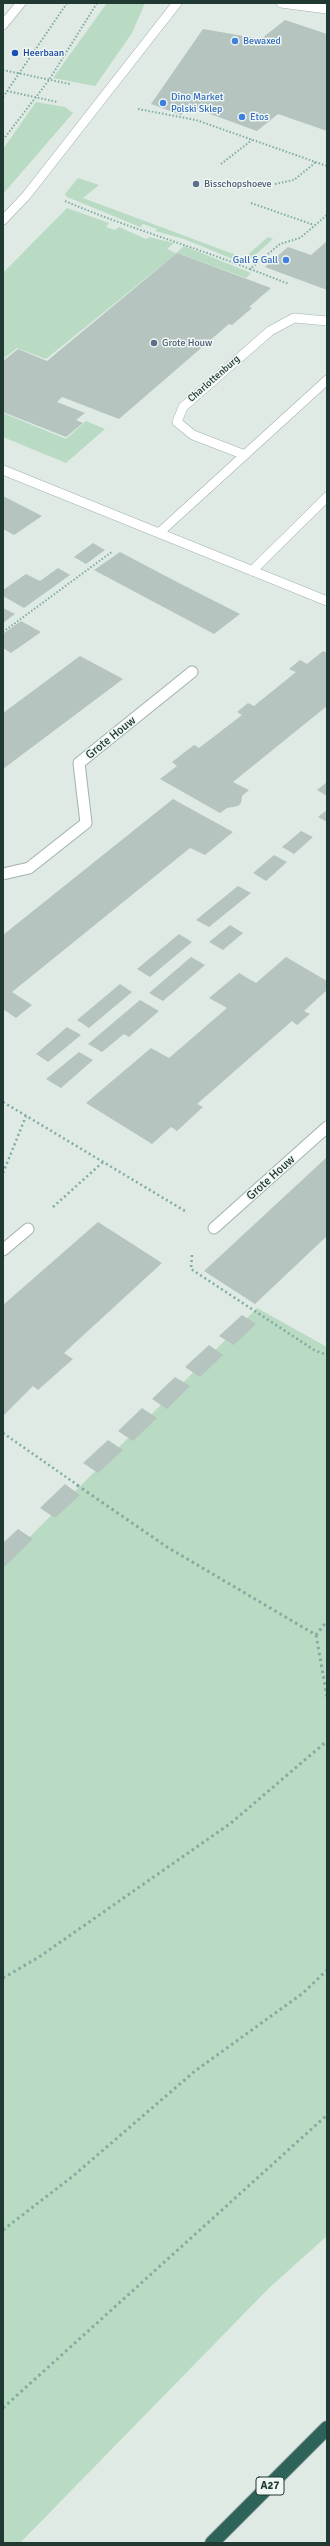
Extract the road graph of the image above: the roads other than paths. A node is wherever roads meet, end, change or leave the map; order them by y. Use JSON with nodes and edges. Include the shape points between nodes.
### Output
{"nodes":[{"id":1,"x":21,"y":3,"type":"edge"},
{"id":2,"x":177,"y":3,"type":"edge"},
{"id":3,"x":281,"y":3,"type":"edge"},
{"id":4,"x":327,"y":9,"type":"edge"},
{"id":5,"x":3,"y":24,"type":"edge"},
{"id":6,"x":3,"y":220,"type":"edge"},
{"id":7,"x":327,"y":321,"type":"edge"},
{"id":8,"x":327,"y":380,"type":"edge"},
{"id":9,"x":245,"y":455,"type":"junction"},
{"id":10,"x":3,"y":470,"type":"edge"},
{"id":11,"x":327,"y":497,"type":"edge"},
{"id":12,"x":159,"y":533,"type":"junction"},
{"id":13,"x":252,"y":570,"type":"junction"},
{"id":14,"x":327,"y":601,"type":"edge"},
{"id":15,"x":192,"y":672,"type":"dead end"},
{"id":16,"x":3,"y":874,"type":"edge"},
{"id":17,"x":327,"y":1127,"type":"edge"},
{"id":18,"x":214,"y":1228,"type":"road end"},
{"id":19,"x":28,"y":1229,"type":"road end"},
{"id":20,"x":3,"y":1250,"type":"edge"},
{"id":21,"x":327,"y":2428,"type":"edge"},
{"id":22,"x":212,"y":2543,"type":"edge"}],
"edges":[{"from":1,"to":5,"type":"street"},
{"from":2,"to":6,"type":"street","via":[[33,187]]},
{"from":3,"to":4,"type":"street"},
{"from":7,"to":9,"type":"street","name":"Charlottenburg","via":[[294,318],[270,331],[183,407],[177,422],[193,436]]},
{"from":8,"to":9,"type":"street"},
{"from":9,"to":12,"type":"street"},
{"from":10,"to":12,"type":"street"},
{"from":11,"to":13,"type":"street"},
{"from":12,"to":13,"type":"street"},
{"from":13,"to":14,"type":"street"},
{"from":15,"to":16,"type":"street","name":"Grote Houw","via":[[80,763],[86,823],[29,868]]},
{"from":17,"to":18,"type":"street","name":"Grote Houw"},
{"from":19,"to":20,"type":"street"},
{"from":21,"to":22,"type":"highway","number":"A27"}]}
